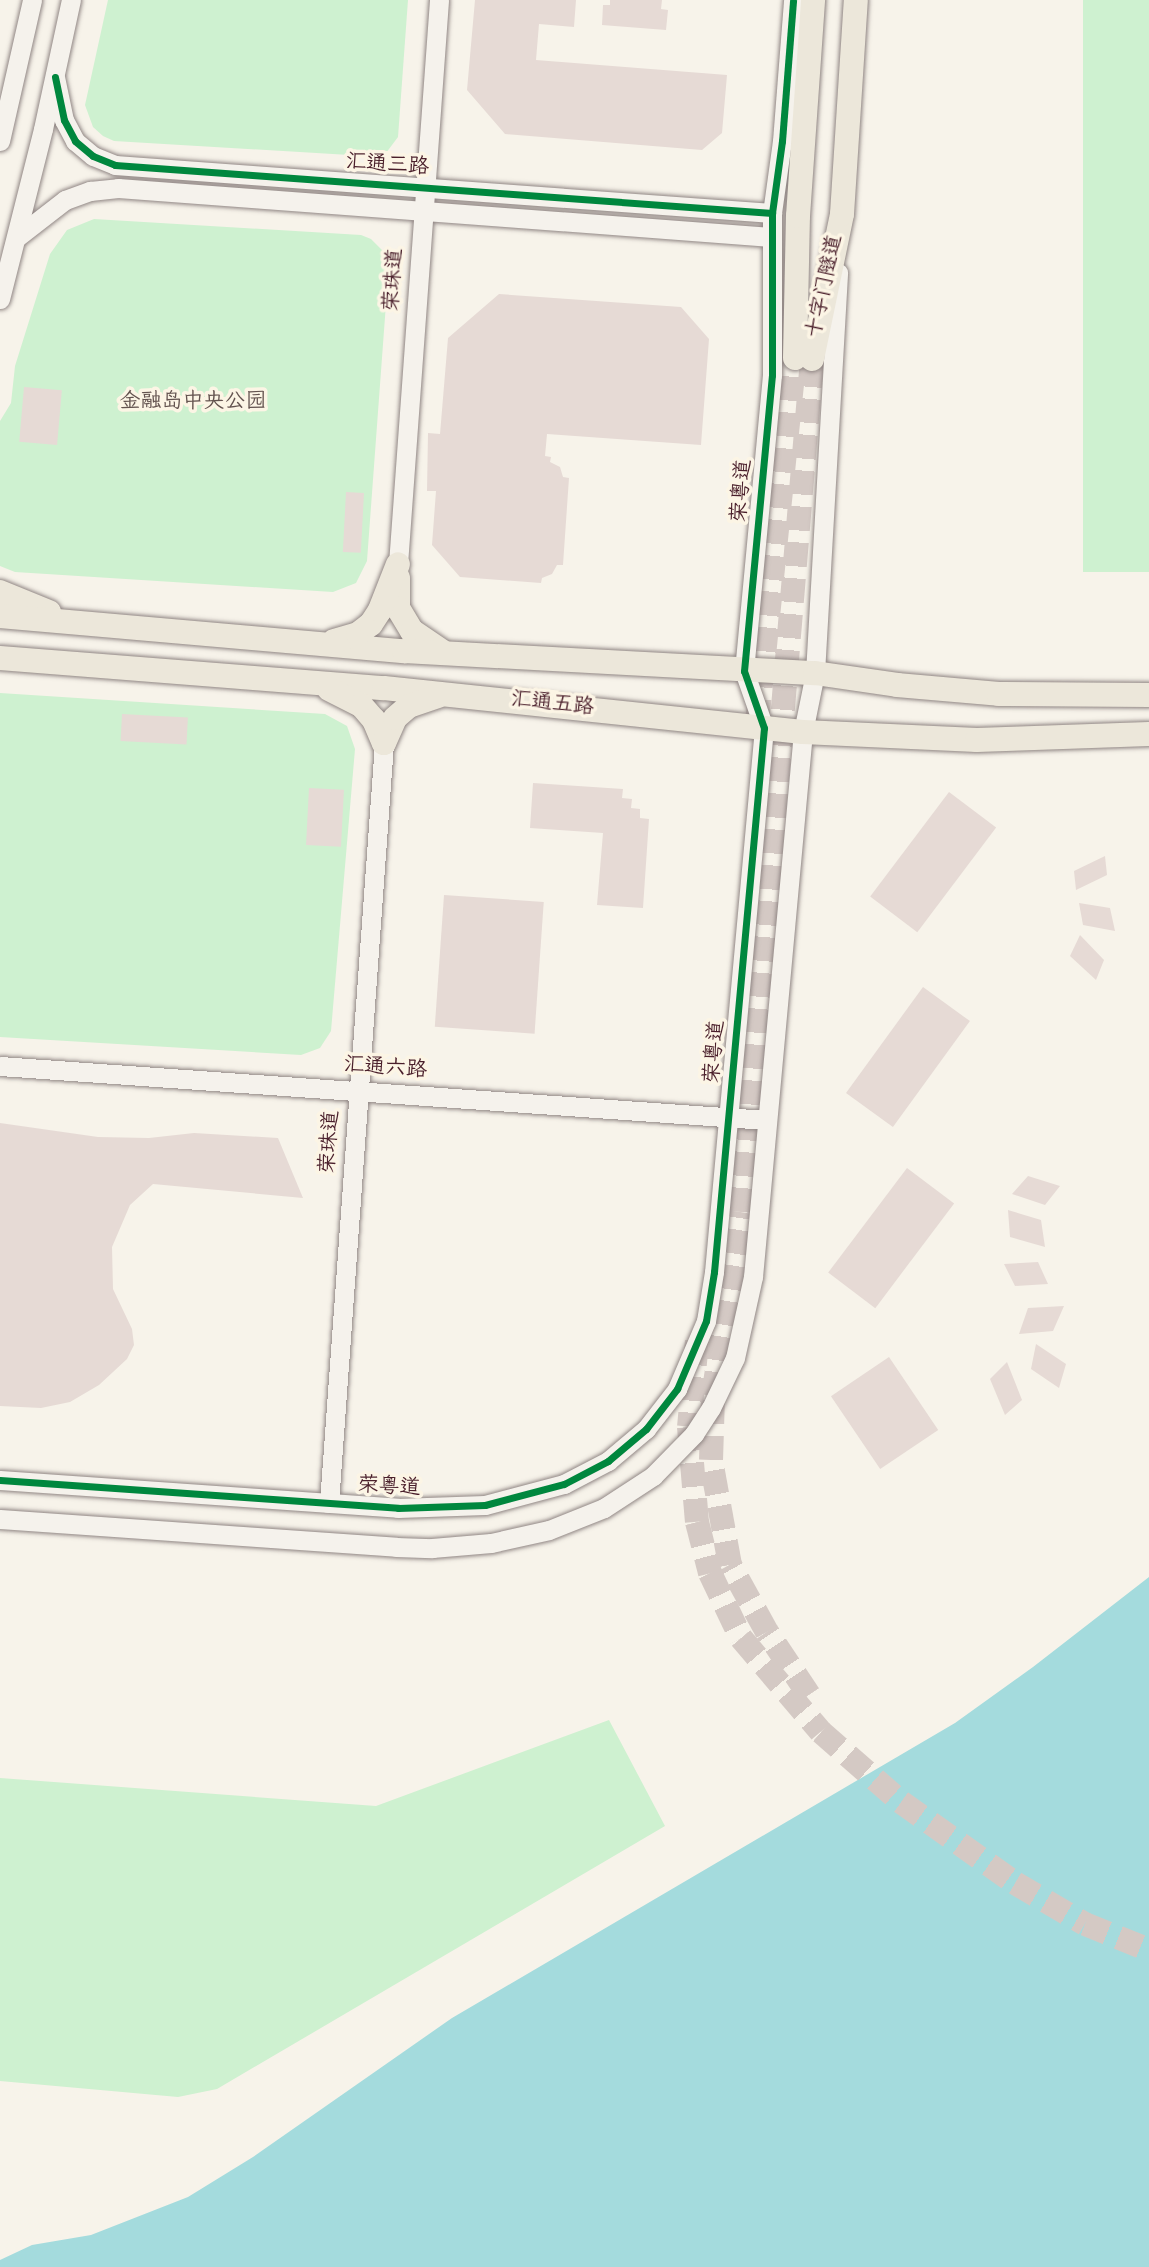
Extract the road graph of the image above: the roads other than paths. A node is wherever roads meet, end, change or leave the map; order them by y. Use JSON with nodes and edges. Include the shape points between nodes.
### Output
{"nodes":[{"id":1,"x":32,"y":0,"type":"edge"},
{"id":2,"x":71,"y":0,"type":"edge"},
{"id":3,"x":439,"y":0,"type":"edge"},
{"id":4,"x":793,"y":0,"type":"edge"},
{"id":5,"x":813,"y":0,"type":"edge"},
{"id":6,"x":856,"y":0,"type":"edge"},
{"id":7,"x":55,"y":77,"type":"junction"},
{"id":8,"x":6,"y":99,"type":"edge"},
{"id":9,"x":0,"y":141,"type":"edge"},
{"id":10,"x":425,"y":188,"type":"junction"},
{"id":11,"x":423,"y":211,"type":"junction"},
{"id":12,"x":772,"y":213,"type":"junction"},
{"id":13,"x":842,"y":214,"type":"junction"},
{"id":14,"x":771,"y":237,"type":"junction"},
{"id":15,"x":16,"y":238,"type":"junction"},
{"id":16,"x":0,"y":299,"type":"edge"},
{"id":17,"x":398,"y":564,"type":"junction"},
{"id":18,"x":0,"y":592,"type":"edge"},
{"id":19,"x":0,"y":616,"type":"edge"},
{"id":20,"x":72,"y":622,"type":"junction"},
{"id":21,"x":320,"y":644,"type":"junction"},
{"id":22,"x":447,"y":653,"type":"junction"},
{"id":23,"x":0,"y":658,"type":"edge"},
{"id":24,"x":744,"y":671,"type":"junction"},
{"id":25,"x":815,"y":673,"type":"junction"},
{"id":26,"x":308,"y":682,"type":"junction"},
{"id":27,"x":445,"y":695,"type":"junction"},
{"id":28,"x":1149,"y":695,"type":"edge"},
{"id":29,"x":764,"y":728,"type":"junction"},
{"id":30,"x":803,"y":732,"type":"junction"},
{"id":31,"x":1149,"y":734,"type":"edge"},
{"id":32,"x":384,"y":743,"type":"junction"},
{"id":33,"x":0,"y":1066,"type":"edge"},
{"id":34,"x":359,"y":1091,"type":"junction"},
{"id":35,"x":729,"y":1118,"type":"junction"},
{"id":36,"x":767,"y":1120,"type":"junction"},
{"id":37,"x":0,"y":1480,"type":"edge"},
{"id":38,"x":329,"y":1503,"type":"junction"},
{"id":39,"x":0,"y":1519,"type":"edge"}],
"edges":[{"from":1,"to":8,"type":"street"},
{"from":2,"to":7,"type":"street"},
{"from":3,"to":10,"type":"street","name":"荣珠道"},
{"from":4,"to":12,"type":"street","name":"荣粤道"},
{"from":5,"to":13,"type":"main road","name":"十字门隧道","via":[[798,216],[804,359]]},
{"from":6,"to":13,"type":"main road"},
{"from":7,"to":10,"type":"street","name":"汇通三路","via":[[69,131],[85,151],[103,162]]},
{"from":7,"to":15,"type":"street"},
{"from":8,"to":9,"type":"street"},
{"from":10,"to":11,"type":"street","name":"荣珠道"},
{"from":10,"to":12,"type":"street","name":"汇通三路"},
{"from":11,"to":14,"type":"street","name":"汇通三路"},
{"from":11,"to":15,"type":"street","name":"汇通三路","via":[[104,189],[76,195],[55,206]]},
{"from":11,"to":17,"type":"street","name":"荣珠道"},
{"from":12,"to":14,"type":"street","name":"荣粤道"},
{"from":13,"to":25,"type":"street"},
{"from":14,"to":24,"type":"street","name":"荣粤道","via":[[772,375]]},
{"from":15,"to":16,"type":"street"},
{"from":17,"to":21,"type":"main road","via":[[371,624],[358,634]]},
{"from":17,"to":22,"type":"main road","via":[[398,608],[412,631]]},
{"from":18,"to":20,"type":"main road"},
{"from":19,"to":20,"type":"main road"},
{"from":20,"to":21,"type":"main road"},
{"from":21,"to":22,"type":"main road"},
{"from":22,"to":24,"type":"main road"},
{"from":23,"to":26,"type":"main road","name":"汇通五路"},
{"from":24,"to":25,"type":"main road"},
{"from":24,"to":29,"type":"street","name":"荣粤道"},
{"from":25,"to":28,"type":"main road","via":[[999,694]]},
{"from":25,"to":30,"type":"street"},
{"from":26,"to":27,"type":"main road","name":"汇通五路"},
{"from":26,"to":32,"type":"main road","via":[[361,705]]},
{"from":27,"to":29,"type":"main road","name":"汇通五路"},
{"from":27,"to":32,"type":"main road","via":[[409,706],[394,718]]},
{"from":29,"to":30,"type":"main road","name":"汇通五路"},
{"from":29,"to":35,"type":"street","name":"荣粤道"},
{"from":30,"to":31,"type":"main road","name":"汇通五路","via":[[977,740]]},
{"from":30,"to":36,"type":"street"},
{"from":32,"to":34,"type":"street","name":"荣珠道"},
{"from":33,"to":34,"type":"street","name":"汇通六路"},
{"from":34,"to":35,"type":"street","name":"汇通六路"},
{"from":34,"to":38,"type":"street","name":"荣珠道"},
{"from":35,"to":36,"type":"street","name":"汇通六路"},
{"from":35,"to":38,"type":"street","name":"荣粤道","via":[[706,1321],[677,1389],[646,1429],[586,1473],[511,1500],[431,1509]]},
{"from":36,"to":39,"type":"street","via":[[753,1276],[735,1358],[694,1434],[653,1476],[604,1508],[520,1537],[432,1548]]},
{"from":37,"to":38,"type":"street","name":"荣粤道"}]}
